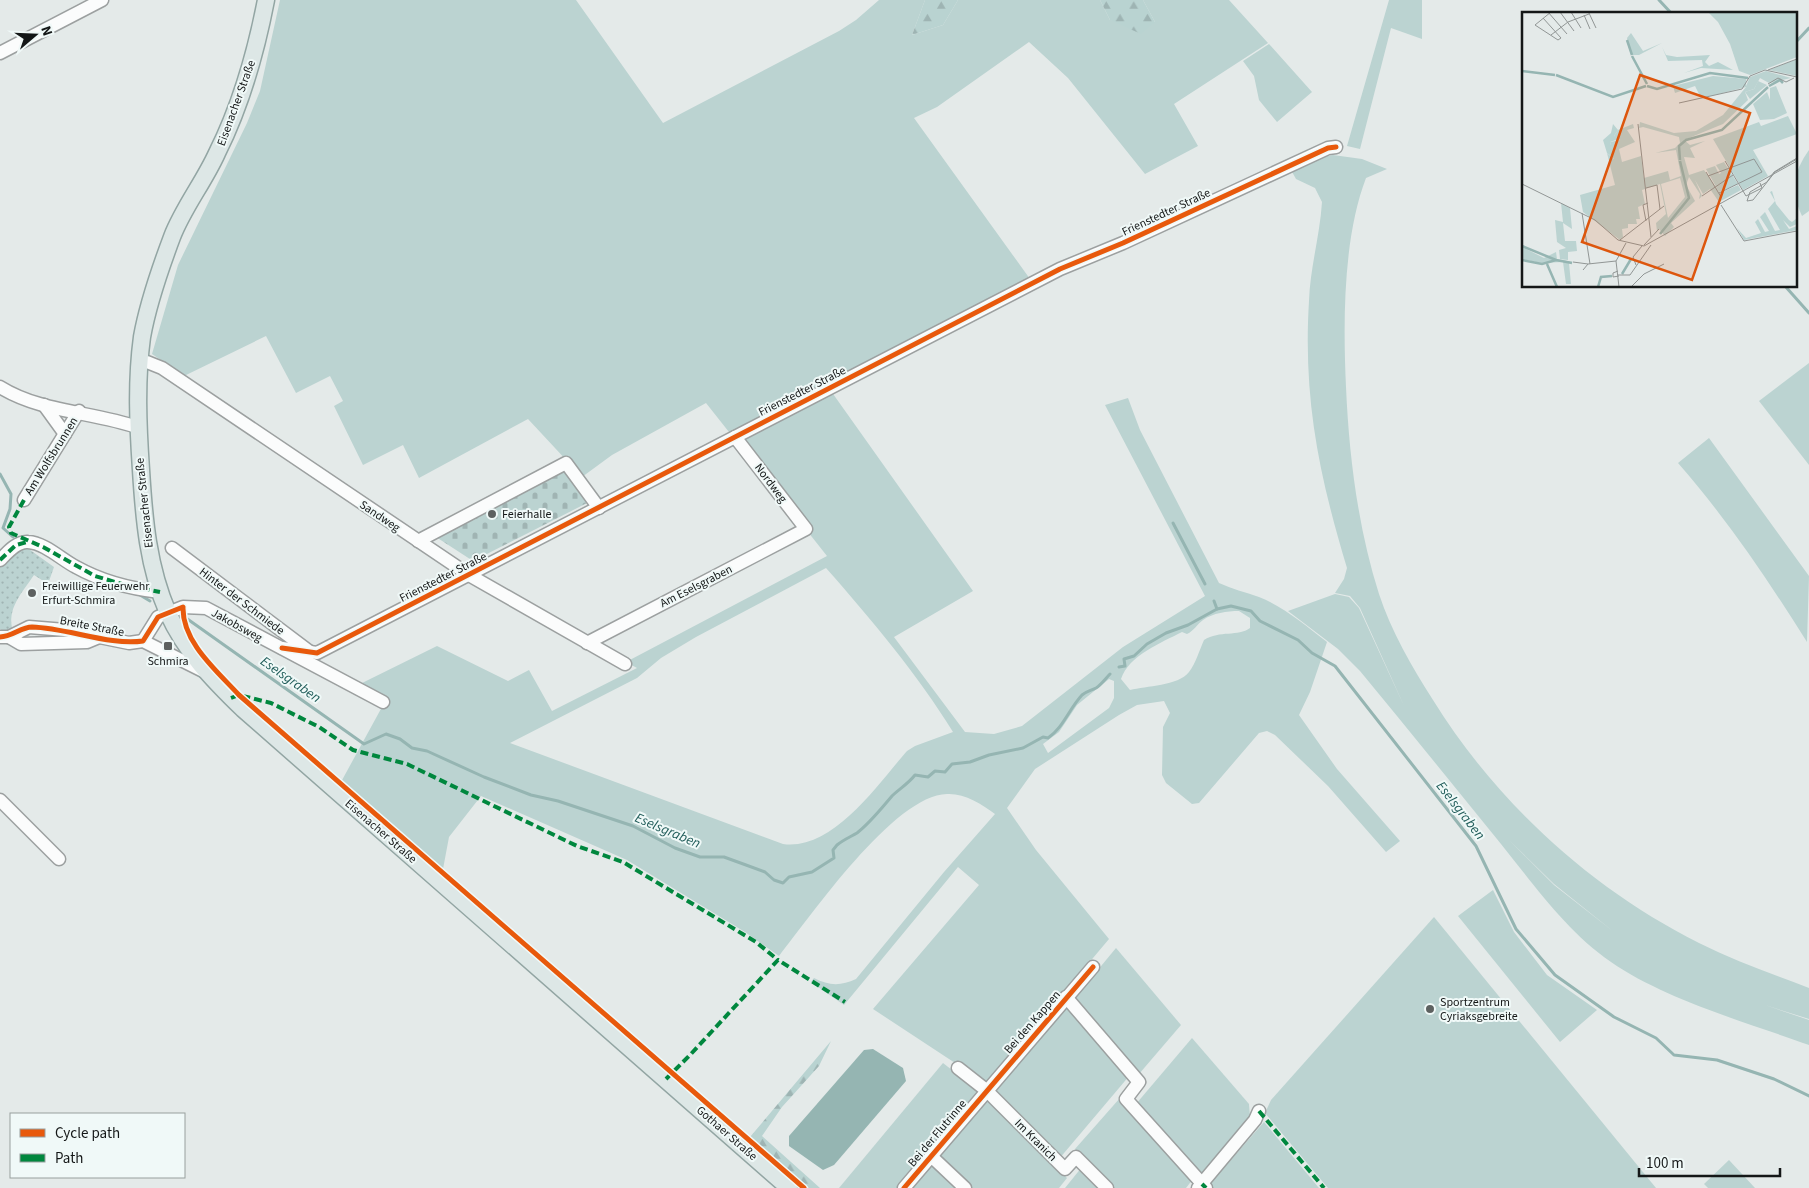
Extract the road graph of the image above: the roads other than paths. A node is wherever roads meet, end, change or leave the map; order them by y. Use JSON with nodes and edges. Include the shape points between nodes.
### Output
{"nodes":[{"id":1,"x":102,"y":0,"type":"edge"},
{"id":2,"x":266,"y":0,"type":"edge"},
{"id":3,"x":0,"y":53,"type":"edge"},
{"id":4,"x":1336,"y":147,"type":"dead end"},
{"id":5,"x":140,"y":363,"type":"junction"},
{"id":6,"x":0,"y":387,"type":"edge"},
{"id":7,"x":44,"y":405,"type":"junction"},
{"id":8,"x":79,"y":411,"type":"junction"},
{"id":9,"x":137,"y":427,"type":"junction"},
{"id":10,"x":65,"y":434,"type":"junction"},
{"id":11,"x":736,"y":437,"type":"junction"},
{"id":12,"x":24,"y":500,"type":"dead end"},
{"id":13,"x":599,"y":508,"type":"junction"},
{"id":14,"x":806,"y":529,"type":"joint"},
{"id":15,"x":418,"y":541,"type":"junction"},
{"id":16,"x":172,"y":548,"type":"dead end"},
{"id":17,"x":0,"y":560,"type":"edge"},
{"id":18,"x":469,"y":575,"type":"junction"},
{"id":19,"x":160,"y":592,"type":"junction"},
{"id":20,"x":168,"y":613,"type":"junction"},
{"id":21,"x":2,"y":637,"type":"edge"},
{"id":22,"x":143,"y":641,"type":"junction"},
{"id":23,"x":587,"y":643,"type":"junction"},
{"id":24,"x":282,"y":648,"type":"junction"},
{"id":25,"x":313,"y":654,"type":"junction"},
{"id":26,"x":625,"y":664,"type":"dead end"},
{"id":27,"x":207,"y":674,"type":"junction"},
{"id":28,"x":383,"y":702,"type":"dead end"},
{"id":29,"x":0,"y":800,"type":"edge"},
{"id":30,"x":59,"y":859,"type":"dead end"},
{"id":31,"x":1093,"y":967,"type":"dead end"},
{"id":32,"x":1066,"y":997,"type":"junction"},
{"id":33,"x":958,"y":1068,"type":"dead end"},
{"id":34,"x":666,"y":1079,"type":"joint"},
{"id":35,"x":986,"y":1090,"type":"junction"},
{"id":36,"x":1259,"y":1111,"type":"dead end"},
{"id":37,"x":931,"y":1156,"type":"junction"},
{"id":38,"x":1202,"y":1187,"type":"edge"},
{"id":39,"x":789,"y":1188,"type":"edge"},
{"id":40,"x":904,"y":1188,"type":"edge"},
{"id":41,"x":965,"y":1188,"type":"edge"},
{"id":42,"x":1107,"y":1188,"type":"edge"}],
"edges":[{"from":1,"to":3,"type":"street"},
{"from":2,"to":5,"type":"main road","name":"Eisenacher Straße","via":[[257,46],[239,100],[218,153],[173,235],[155,287]]},
{"from":4,"to":11,"type":"street","name":"Frienstedter Straße","via":[[1060,269]]},
{"from":5,"to":9,"type":"main road","name":"Eisenacher Straße"},
{"from":5,"to":15,"type":"street","name":"Sandweg","via":[[147,362],[162,368]]},
{"from":6,"to":7,"type":"street"},
{"from":7,"to":8,"type":"street"},
{"from":7,"to":10,"type":"street"},
{"from":8,"to":9,"type":"street"},
{"from":8,"to":10,"type":"street","name":"Am Wolfsbrunnen"},
{"from":9,"to":19,"type":"main road","name":"Eisenacher Straße","via":[[146,534]]},
{"from":10,"to":12,"type":"street","name":"Am Wolfsbrunnen"},
{"from":11,"to":13,"type":"street","name":"Frienstedter Straße"},
{"from":11,"to":14,"type":"street","name":"Nordweg"},
{"from":13,"to":15,"type":"street","via":[[566,463]]},
{"from":13,"to":18,"type":"street","name":"Frienstedter Straße"},
{"from":14,"to":23,"type":"street","name":"Am Eselsgraben"},
{"from":15,"to":18,"type":"street","name":"Sandweg"},
{"from":16,"to":25,"type":"street","name":"Hinter der Schmiede"},
{"from":17,"to":19,"type":"street","via":[[16,545],[27,542],[43,547],[95,576]]},
{"from":18,"to":23,"type":"street","name":"Sandweg"},
{"from":18,"to":25,"type":"street","name":"Frienstedter Straße"},
{"from":19,"to":20,"type":"main road","name":"Eisenacher Straße"},
{"from":20,"to":22,"type":"street","via":[[158,618]]},
{"from":20,"to":24,"type":"street","name":"Jakobsweg","via":[[184,607],[206,608]]},
{"from":20,"to":27,"type":"main road","name":"Eisenacher Straße"},
{"from":21,"to":22,"type":"street","name":"Breite Straße","via":[[21,644],[87,642],[99,637],[128,643]]},
{"from":22,"to":27,"type":"street","name":"Breite Straße"},
{"from":23,"to":26,"type":"street","name":"Sandweg"},
{"from":24,"to":25,"type":"street"},
{"from":24,"to":28,"type":"street","name":"Jakobsweg"},
{"from":27,"to":34,"type":"main road","name":"Eisenacher Straße","via":[[304,764]]},
{"from":29,"to":30,"type":"street"},
{"from":31,"to":32,"type":"street","name":"Bei den Kappen"},
{"from":32,"to":35,"type":"street","name":"Bei den Kappen"},
{"from":32,"to":38,"type":"street","name":"Bei den Kappen","via":[[1139,1082],[1126,1099]]},
{"from":33,"to":35,"type":"street"},
{"from":34,"to":39,"type":"main road","name":"Gothaer Straße"},
{"from":35,"to":37,"type":"street","name":"Bei der Flutrinne"},
{"from":35,"to":42,"type":"street","name":"Im Kranich","via":[[1065,1169],[1076,1157]]},
{"from":36,"to":38,"type":"street","via":[[1256,1120]]},
{"from":37,"to":40,"type":"street","name":"Bei der Flutrinne"},
{"from":37,"to":41,"type":"street","name":"Bei der Flutrinne"}]}
